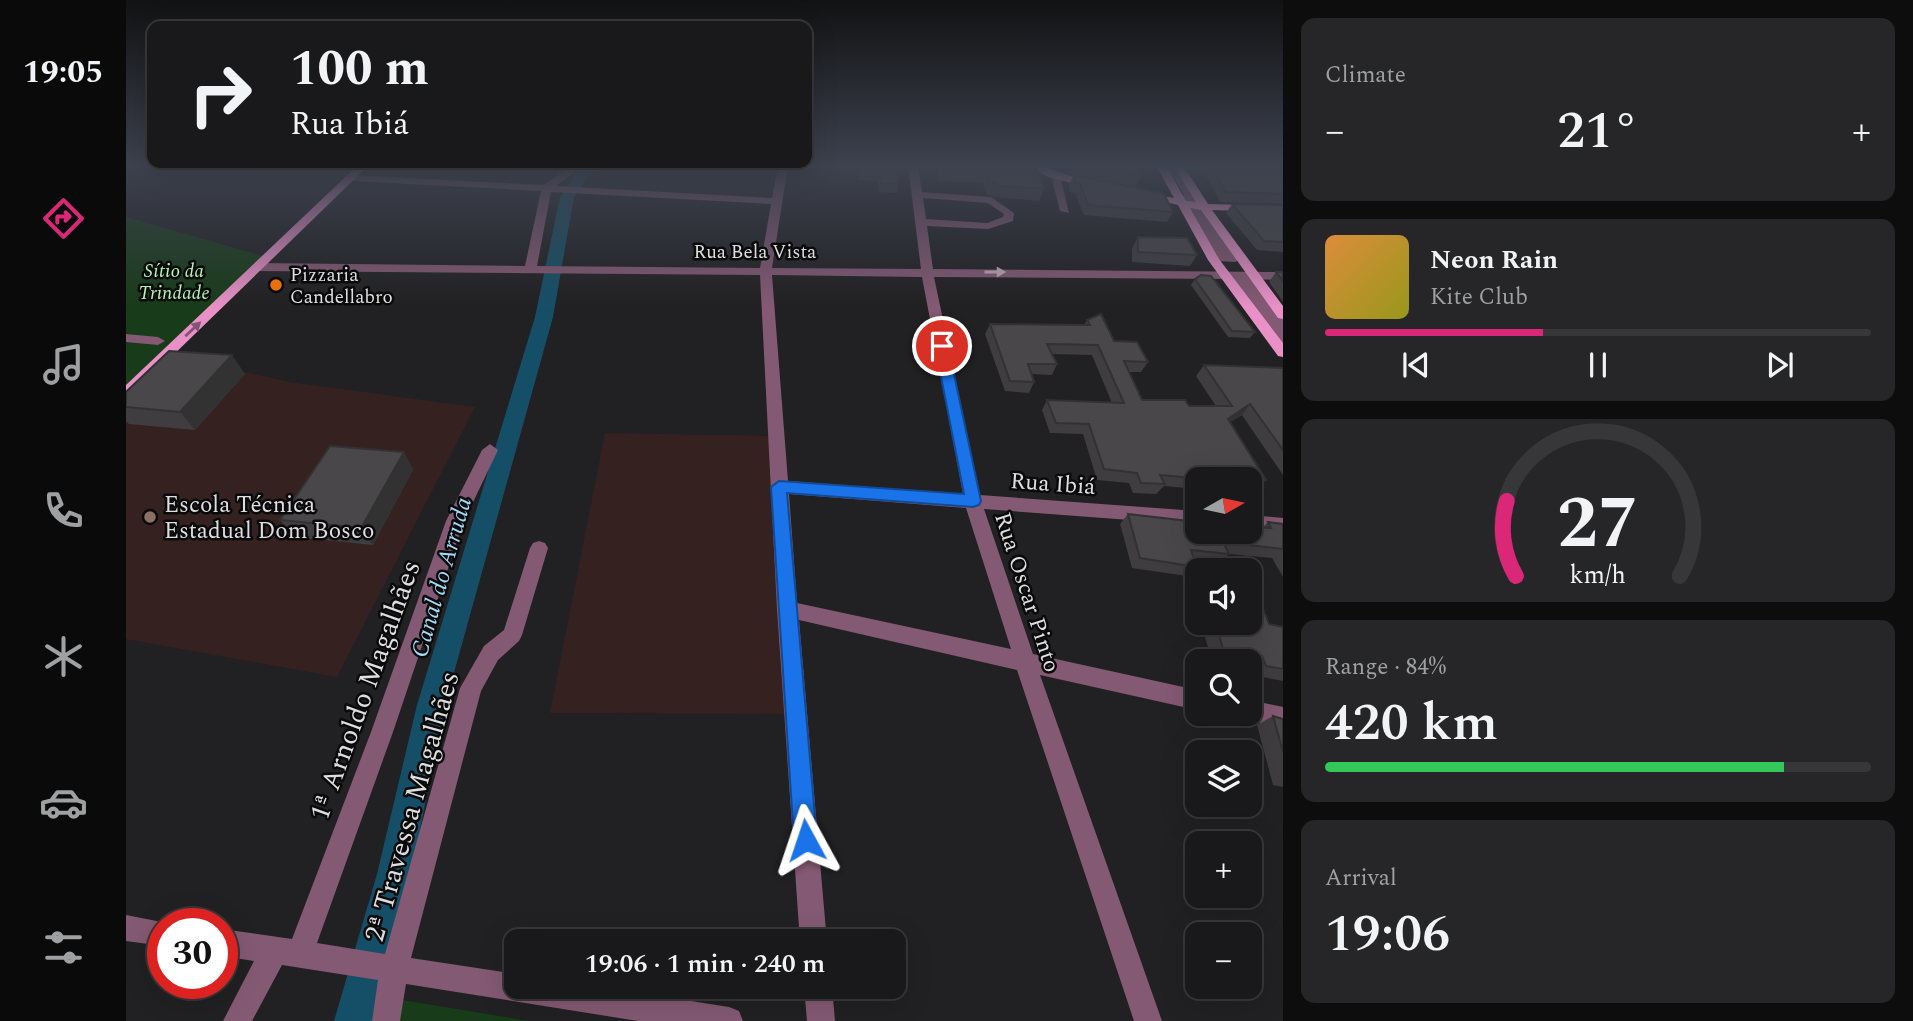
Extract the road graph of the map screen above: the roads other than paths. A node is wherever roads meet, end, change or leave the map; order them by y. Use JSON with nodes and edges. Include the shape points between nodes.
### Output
{"nodes":[{"id":1,"x":314,"y":213,"type":"edge"},
{"id":2,"x":545,"y":213,"type":"edge"},
{"id":3,"x":774,"y":213,"type":"edge"},
{"id":4,"x":920,"y":213,"type":"edge"},
{"id":5,"x":1009,"y":213,"type":"edge"},
{"id":6,"x":1186,"y":213,"type":"edge"},
{"id":7,"x":1208,"y":213,"type":"edge"},
{"id":8,"x":921,"y":222,"type":"junction"},
{"id":9,"x":257,"y":267,"type":"junction"},
{"id":10,"x":535,"y":269,"type":"junction"},
{"id":11,"x":765,"y":270,"type":"junction"},
{"id":12,"x":927,"y":271,"type":"junction"},
{"id":13,"x":1246,"y":273,"type":"junction"},
{"id":14,"x":1224,"y":274,"type":"junction"},
{"id":15,"x":1283,"y":276,"type":"edge"},
{"id":16,"x":1283,"y":315,"type":"edge"},
{"id":17,"x":1283,"y":327,"type":"edge"},
{"id":18,"x":126,"y":338,"type":"edge"},
{"id":19,"x":158,"y":341,"type":"dead end"},
{"id":20,"x":1283,"y":341,"type":"edge"},
{"id":21,"x":1283,"y":353,"type":"edge"},
{"id":22,"x":126,"y":393,"type":"edge"},
{"id":23,"x":490,"y":450,"type":"dead end"},
{"id":24,"x":779,"y":487,"type":"junction"},
{"id":25,"x":973,"y":501,"type":"junction"},
{"id":26,"x":1185,"y":517,"type":"edge"},
{"id":27,"x":1262,"y":523,"type":"edge"},
{"id":28,"x":1283,"y":525,"type":"edge"},
{"id":29,"x":539,"y":548,"type":"dead end"},
{"id":30,"x":788,"y":609,"type":"junction"},
{"id":31,"x":1026,"y":664,"type":"junction"},
{"id":32,"x":1185,"y":697,"type":"edge"},
{"id":33,"x":1262,"y":714,"type":"edge"},
{"id":34,"x":1283,"y":719,"type":"edge"},
{"id":35,"x":126,"y":928,"type":"edge"},
{"id":36,"x":813,"y":929,"type":"edge"},
{"id":37,"x":147,"y":931,"type":"edge"},
{"id":38,"x":238,"y":944,"type":"edge"},
{"id":39,"x":288,"y":951,"type":"junction"},
{"id":40,"x":386,"y":968,"type":"junction"},
{"id":41,"x":819,"y":999,"type":"edge"},
{"id":42,"x":237,"y":1021,"type":"edge"},
{"id":43,"x":386,"y":1021,"type":"edge"},
{"id":44,"x":729,"y":1021,"type":"edge"},
{"id":45,"x":821,"y":1021,"type":"edge"},
{"id":46,"x":1148,"y":1021,"type":"edge"}],
"edges":[{"from":1,"to":9,"type":"main road"},
{"from":2,"to":10,"type":"street"},
{"from":3,"to":11,"type":"street"},
{"from":4,"to":8,"type":"street","name":"Rua Oscar Pinto"},
{"from":5,"to":8,"type":"street","via":[[1009,219],[988,226]]},
{"from":6,"to":14,"type":"main road"},
{"from":7,"to":13,"type":"main road"},
{"from":8,"to":12,"type":"street","name":"Rua Oscar Pinto"},
{"from":9,"to":10,"type":"street","name":"Rua Bela Vista"},
{"from":22,"to":9,"type":"main road","one_way":true},
{"from":10,"to":11,"type":"street","name":"Rua Bela Vista"},
{"from":11,"to":12,"type":"street","name":"Rua Bela Vista"},
{"from":11,"to":24,"type":"street"},
{"from":12,"to":14,"type":"street","name":"Rua Bela Vista","one_way":true},
{"from":12,"to":25,"type":"street","name":"Rua Oscar Pinto"},
{"from":13,"to":14,"type":"street","name":"Rua Bela Vista"},
{"from":13,"to":15,"type":"street","name":"Rua Bela Vista"},
{"from":13,"to":16,"type":"main road"},
{"from":14,"to":21,"type":"main road"},
{"from":17,"to":20,"type":"street","via":[[1245,278],[1233,277]]},
{"from":18,"to":19,"type":"street"},
{"from":23,"to":39,"type":"street","name":"1ª Arnoldo Magalhães","via":[[454,522],[383,732]]},
{"from":24,"to":25,"type":"street","name":"Rua Ibiá"},
{"from":24,"to":30,"type":"street"},
{"from":25,"to":26,"type":"street","name":"Rua Ibiá"},
{"from":25,"to":31,"type":"street","name":"Rua Oscar Pinto"},
{"from":27,"to":28,"type":"street"},
{"from":29,"to":40,"type":"street","name":"2ª Travessa Magalhães","via":[[512,635],[491,653],[471,688],[419,887]]},
{"from":30,"to":31,"type":"street"},
{"from":30,"to":36,"type":"street"},
{"from":31,"to":32,"type":"street"},
{"from":31,"to":46,"type":"street","name":"Rua Oscar Pinto"},
{"from":33,"to":34,"type":"street"},
{"from":35,"to":37,"type":"street"},
{"from":38,"to":39,"type":"street"},
{"from":39,"to":40,"type":"street"},
{"from":39,"to":42,"type":"street","name":"1ª Arnoldo Magalhães"},
{"from":40,"to":43,"type":"street","name":"2ª Travessa Magalhães"},
{"from":40,"to":44,"type":"street"},
{"from":41,"to":45,"type":"street"}]}
